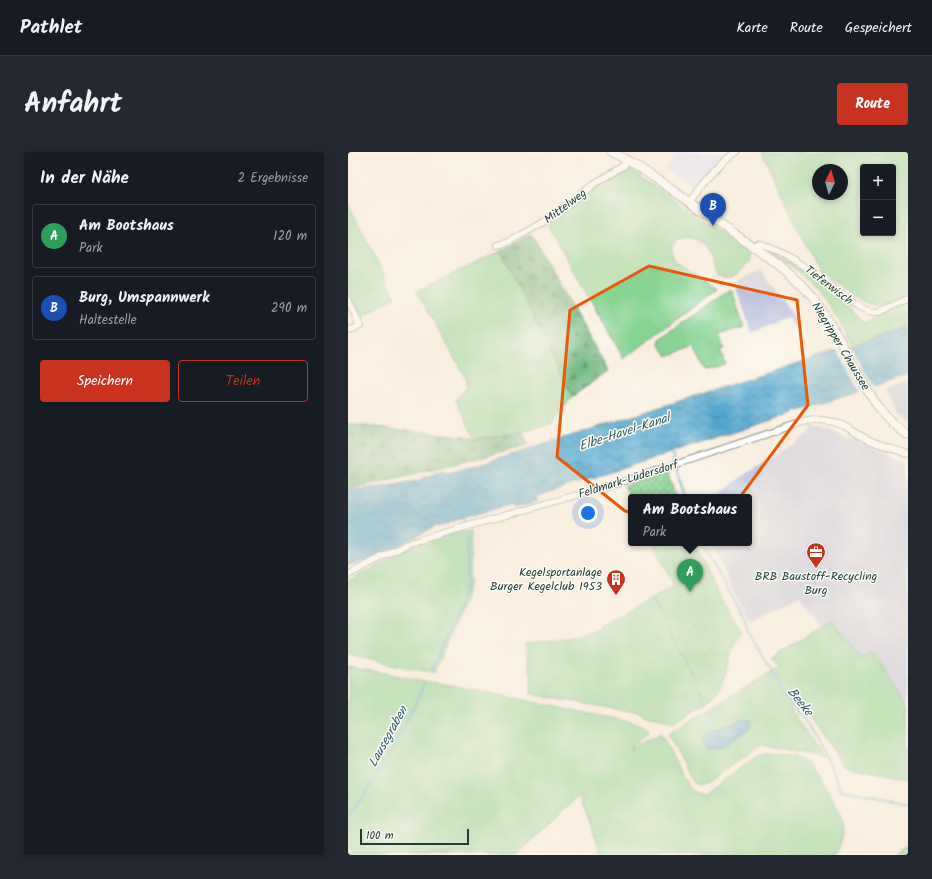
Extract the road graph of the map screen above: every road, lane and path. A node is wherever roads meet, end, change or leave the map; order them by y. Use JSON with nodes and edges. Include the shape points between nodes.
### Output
{"nodes":[{"id":1,"x":611,"y":152,"type":"edge"},
{"id":2,"x":737,"y":152,"type":"edge"},
{"id":3,"x":628,"y":160,"type":"junction"},
{"id":4,"x":689,"y":202,"type":"junction"},
{"id":5,"x":498,"y":245,"type":"dead end"},
{"id":6,"x":753,"y":247,"type":"junction"},
{"id":7,"x":908,"y":298,"type":"edge"},
{"id":8,"x":348,"y":299,"type":"edge"},
{"id":9,"x":348,"y":331,"type":"edge"},
{"id":10,"x":908,"y":435,"type":"edge"},
{"id":11,"x":908,"y":454,"type":"edge"},
{"id":12,"x":348,"y":575,"type":"edge"}],
"edges":[{"from":1,"to":3,"type":"main road","name":"Niegripper Chaussee"},
{"from":2,"to":4,"type":"street","via":[[723,161]]},
{"from":3,"to":4,"type":"main road","name":"Niegripper Chaussee"},
{"from":3,"to":5,"type":"street","name":"Mittelweg","via":[[544,222],[507,243]]},
{"from":4,"to":6,"type":"main road","name":"Niegripper Chaussee"},
{"from":6,"to":7,"type":"street","name":"Tieferwisch","via":[[762,244],[788,256],[865,310],[880,312]]},
{"from":6,"to":10,"type":"main road","name":"Niegripper Chaussee","via":[[801,285],[819,307],[884,416]]},
{"from":8,"to":9,"type":"street","via":[[360,326]]},
{"from":11,"to":12,"type":"street","name":"Feldmark-Lüdersdorf","via":[[829,420],[803,422],[626,481],[418,540]]}]}
